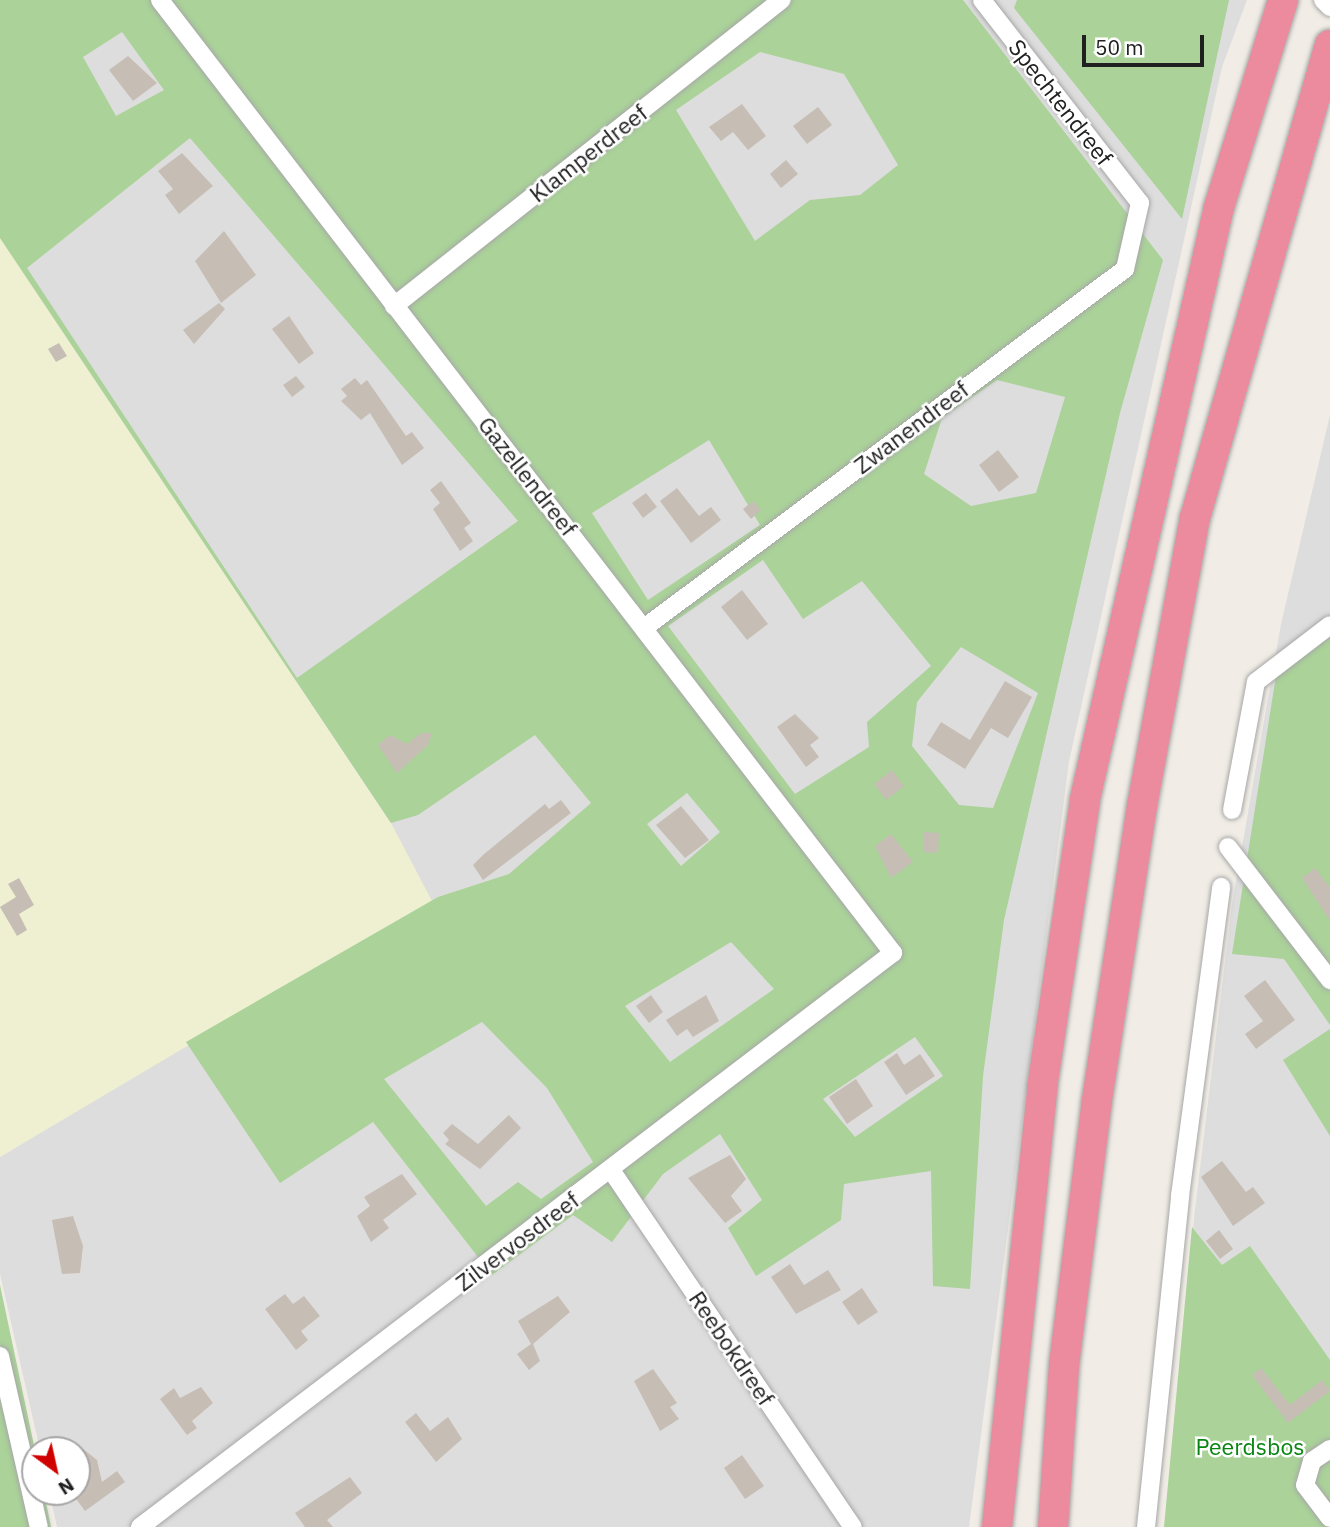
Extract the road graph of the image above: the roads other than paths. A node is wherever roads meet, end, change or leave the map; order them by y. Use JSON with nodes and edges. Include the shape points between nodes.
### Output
{"nodes":[{"id":1,"x":160,"y":0,"type":"edge"},
{"id":2,"x":782,"y":0,"type":"edge"},
{"id":3,"x":982,"y":0,"type":"edge"},
{"id":4,"x":1283,"y":0,"type":"edge"},
{"id":5,"x":1323,"y":0,"type":"edge"},
{"id":6,"x":1330,"y":8,"type":"edge"},
{"id":7,"x":1330,"y":45,"type":"edge"},
{"id":8,"x":1140,"y":203,"type":"joint"},
{"id":9,"x":394,"y":306,"type":"junction"},
{"id":10,"x":1330,"y":625,"type":"edge"},
{"id":11,"x":644,"y":628,"type":"junction"},
{"id":12,"x":1232,"y":810,"type":"dead end"},
{"id":13,"x":1228,"y":847,"type":"dead end"},
{"id":14,"x":1221,"y":887,"type":"dead end"},
{"id":15,"x":893,"y":953,"type":"joint"},
{"id":16,"x":1330,"y":980,"type":"edge"},
{"id":17,"x":611,"y":1170,"type":"junction"},
{"id":18,"x":0,"y":1356,"type":"edge"},
{"id":19,"x":1330,"y":1449,"type":"edge"},
{"id":20,"x":1330,"y":1518,"type":"edge"},
{"id":21,"x":38,"y":1527,"type":"edge"},
{"id":22,"x":140,"y":1527,"type":"edge"},
{"id":23,"x":853,"y":1527,"type":"edge"},
{"id":24,"x":997,"y":1527,"type":"edge"},
{"id":25,"x":1053,"y":1527,"type":"edge"},
{"id":26,"x":1146,"y":1527,"type":"edge"}],
"edges":[{"from":1,"to":9,"type":"street","name":"Gazellendreef"},
{"from":2,"to":9,"type":"street","name":"Klamperdreef"},
{"from":3,"to":8,"type":"street","name":"Spechtendreef"},
{"from":4,"to":24,"type":"highway","via":[[1219,207],[1085,799],[1038,1115]]},
{"from":5,"to":6,"type":"street"},
{"from":7,"to":25,"type":"highway","via":[[1261,272],[1180,600],[1097,1100],[1064,1365]]},
{"from":8,"to":11,"type":"street","name":"Zwanendreef","via":[[1125,269]]},
{"from":9,"to":11,"type":"street","name":"Gazellendreef"},
{"from":10,"to":12,"type":"street","via":[[1256,682]]},
{"from":11,"to":15,"type":"street","name":"Gazellendreef"},
{"from":13,"to":16,"type":"street"},
{"from":14,"to":26,"type":"street","via":[[1180,1196]]},
{"from":15,"to":17,"type":"street","name":"Zilvervosdreef"},
{"from":17,"to":22,"type":"street","name":"Zilvervosdreef"},
{"from":17,"to":23,"type":"street","name":"Reebokdreef"},
{"from":18,"to":21,"type":"street"},
{"from":19,"to":20,"type":"street","via":[[1312,1461],[1305,1485]]}]}
